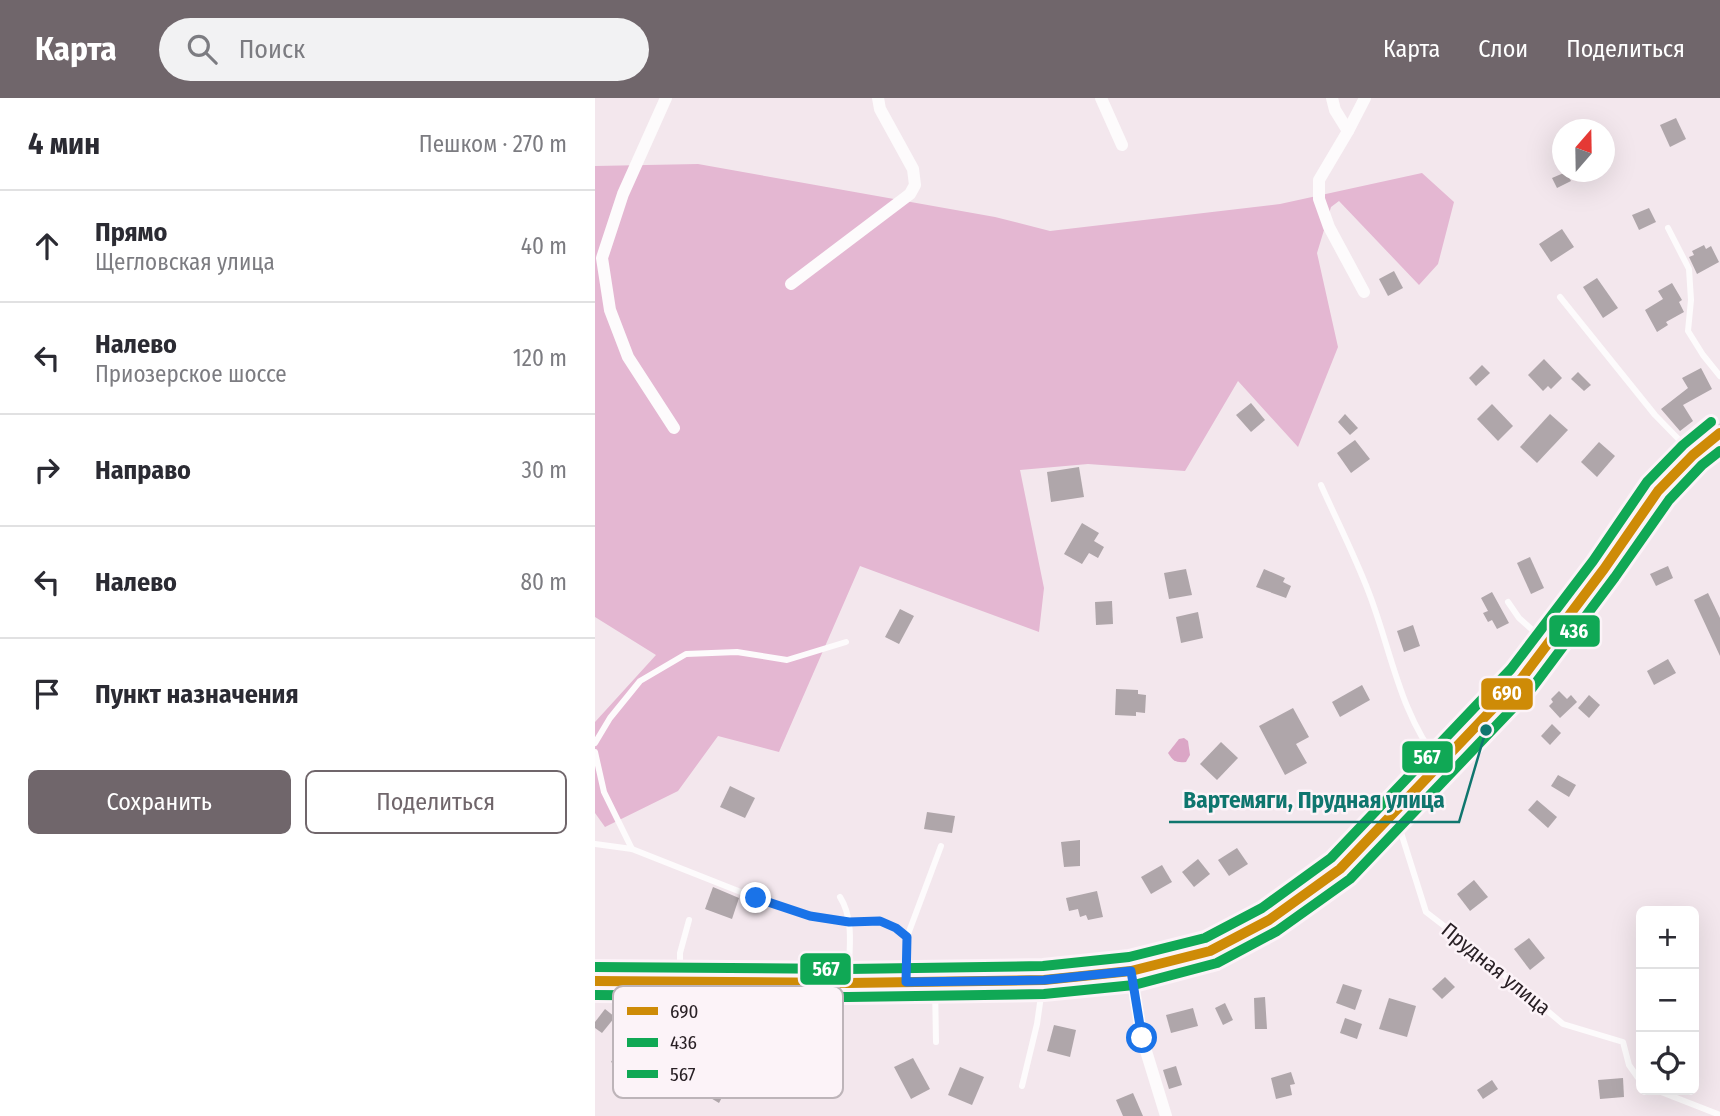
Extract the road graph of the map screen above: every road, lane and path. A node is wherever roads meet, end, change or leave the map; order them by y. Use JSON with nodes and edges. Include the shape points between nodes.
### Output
{"nodes":[{"id":1,"x":666,"y":98,"type":"edge"},
{"id":2,"x":878,"y":98,"type":"edge"},
{"id":3,"x":1101,"y":98,"type":"edge"},
{"id":4,"x":1332,"y":98,"type":"edge"},
{"id":5,"x":1365,"y":98,"type":"edge"},
{"id":6,"x":1348,"y":131,"type":"junction"},
{"id":7,"x":1122,"y":145,"type":"dead end"},
{"id":8,"x":1668,"y":228,"type":"dead end"},
{"id":9,"x":791,"y":284,"type":"dead end"},
{"id":10,"x":1364,"y":292,"type":"dead end"},
{"id":11,"x":1560,"y":297,"type":"dead end"},
{"id":12,"x":1720,"y":376,"type":"edge"},
{"id":13,"x":674,"y":428,"type":"dead end"},
{"id":14,"x":1720,"y":433,"type":"edge"},
{"id":15,"x":1693,"y":455,"type":"junction"},
{"id":16,"x":1321,"y":485,"type":"dead end"},
{"id":17,"x":1508,"y":601,"type":"dead end"},
{"id":18,"x":846,"y":642,"type":"dead end"},
{"id":19,"x":1548,"y":644,"type":"junction"},
{"id":20,"x":595,"y":743,"type":"edge"},
{"id":21,"x":595,"y":752,"type":"edge"},
{"id":22,"x":1440,"y":764,"type":"junction"},
{"id":23,"x":1392,"y":814,"type":"junction"},
{"id":24,"x":595,"y":844,"type":"edge"},
{"id":25,"x":941,"y":846,"type":"dead end"},
{"id":26,"x":632,"y":849,"type":"junction"},
{"id":27,"x":840,"y":897,"type":"dead end"},
{"id":28,"x":689,"y":920,"type":"dead end"},
{"id":29,"x":849,"y":922,"type":"junction"},
{"id":30,"x":907,"y":937,"type":"junction"},
{"id":31,"x":1131,"y":971,"type":"junction"},
{"id":32,"x":1044,"y":980,"type":"junction"},
{"id":33,"x":595,"y":981,"type":"edge"},
{"id":34,"x":680,"y":982,"type":"junction"},
{"id":35,"x":906,"y":982,"type":"junction"},
{"id":36,"x":848,"y":983,"type":"junction"},
{"id":37,"x":935,"y":983,"type":"junction"},
{"id":38,"x":936,"y":1042,"type":"dead end"},
{"id":39,"x":1636,"y":1075,"type":"edge"},
{"id":40,"x":1022,"y":1086,"type":"dead end"},
{"id":41,"x":1669,"y":1095,"type":"edge"},
{"id":42,"x":1720,"y":1115,"type":"edge"},
{"id":43,"x":1166,"y":1116,"type":"edge"}],
"edges":[{"from":1,"to":13,"type":"street","via":[[623,194],[602,258],[610,310],[628,357]]},
{"from":2,"to":9,"type":"street","via":[[913,169],[915,185],[910,194]]},
{"from":3,"to":7,"type":"street"},
{"from":4,"to":6,"type":"street"},
{"from":5,"to":6,"type":"street"},
{"from":6,"to":10,"type":"street","via":[[1319,180],[1319,199],[1329,228]]},
{"from":8,"to":12,"type":"lane","via":[[1689,269],[1688,331]]},
{"from":11,"to":15,"type":"lane"},
{"from":14,"to":15,"type":"main road"},
{"from":15,"to":19,"type":"main road","via":[[1658,491]]},
{"from":16,"to":22,"type":"lane","via":[[1369,593],[1401,691],[1425,746]]},
{"from":17,"to":19,"type":"lane","via":[[1519,618]]},
{"from":18,"to":20,"type":"lane","via":[[787,660],[737,652],[686,654],[640,681]]},
{"from":19,"to":22,"type":"main road"},
{"from":21,"to":26,"type":"lane","via":[[604,792]]},
{"from":22,"to":23,"type":"main road"},
{"from":23,"to":31,"type":"main road","via":[[1340,869],[1269,920],[1210,951]]},
{"from":23,"to":39,"type":"lane","name":"Прудная улица","via":[[1426,912],[1563,1024],[1623,1042]]},
{"from":24,"to":26,"type":"lane"},
{"from":25,"to":30,"type":"lane"},
{"from":26,"to":29,"type":"lane","via":[[810,916]]},
{"from":27,"to":29,"type":"lane"},
{"from":28,"to":34,"type":"lane","via":[[680,953]]},
{"from":29,"to":30,"type":"lane","via":[[880,921]]},
{"from":29,"to":36,"type":"lane"},
{"from":30,"to":35,"type":"lane"},
{"from":31,"to":32,"type":"main road"},
{"from":31,"to":43,"type":"street","via":[[1142,1038]]},
{"from":32,"to":37,"type":"main road"},
{"from":32,"to":40,"type":"lane"},
{"from":33,"to":34,"type":"main road"},
{"from":34,"to":36,"type":"main road"},
{"from":35,"to":36,"type":"main road"},
{"from":35,"to":37,"type":"main road"},
{"from":37,"to":38,"type":"lane"},
{"from":41,"to":42,"type":"lane"}]}
